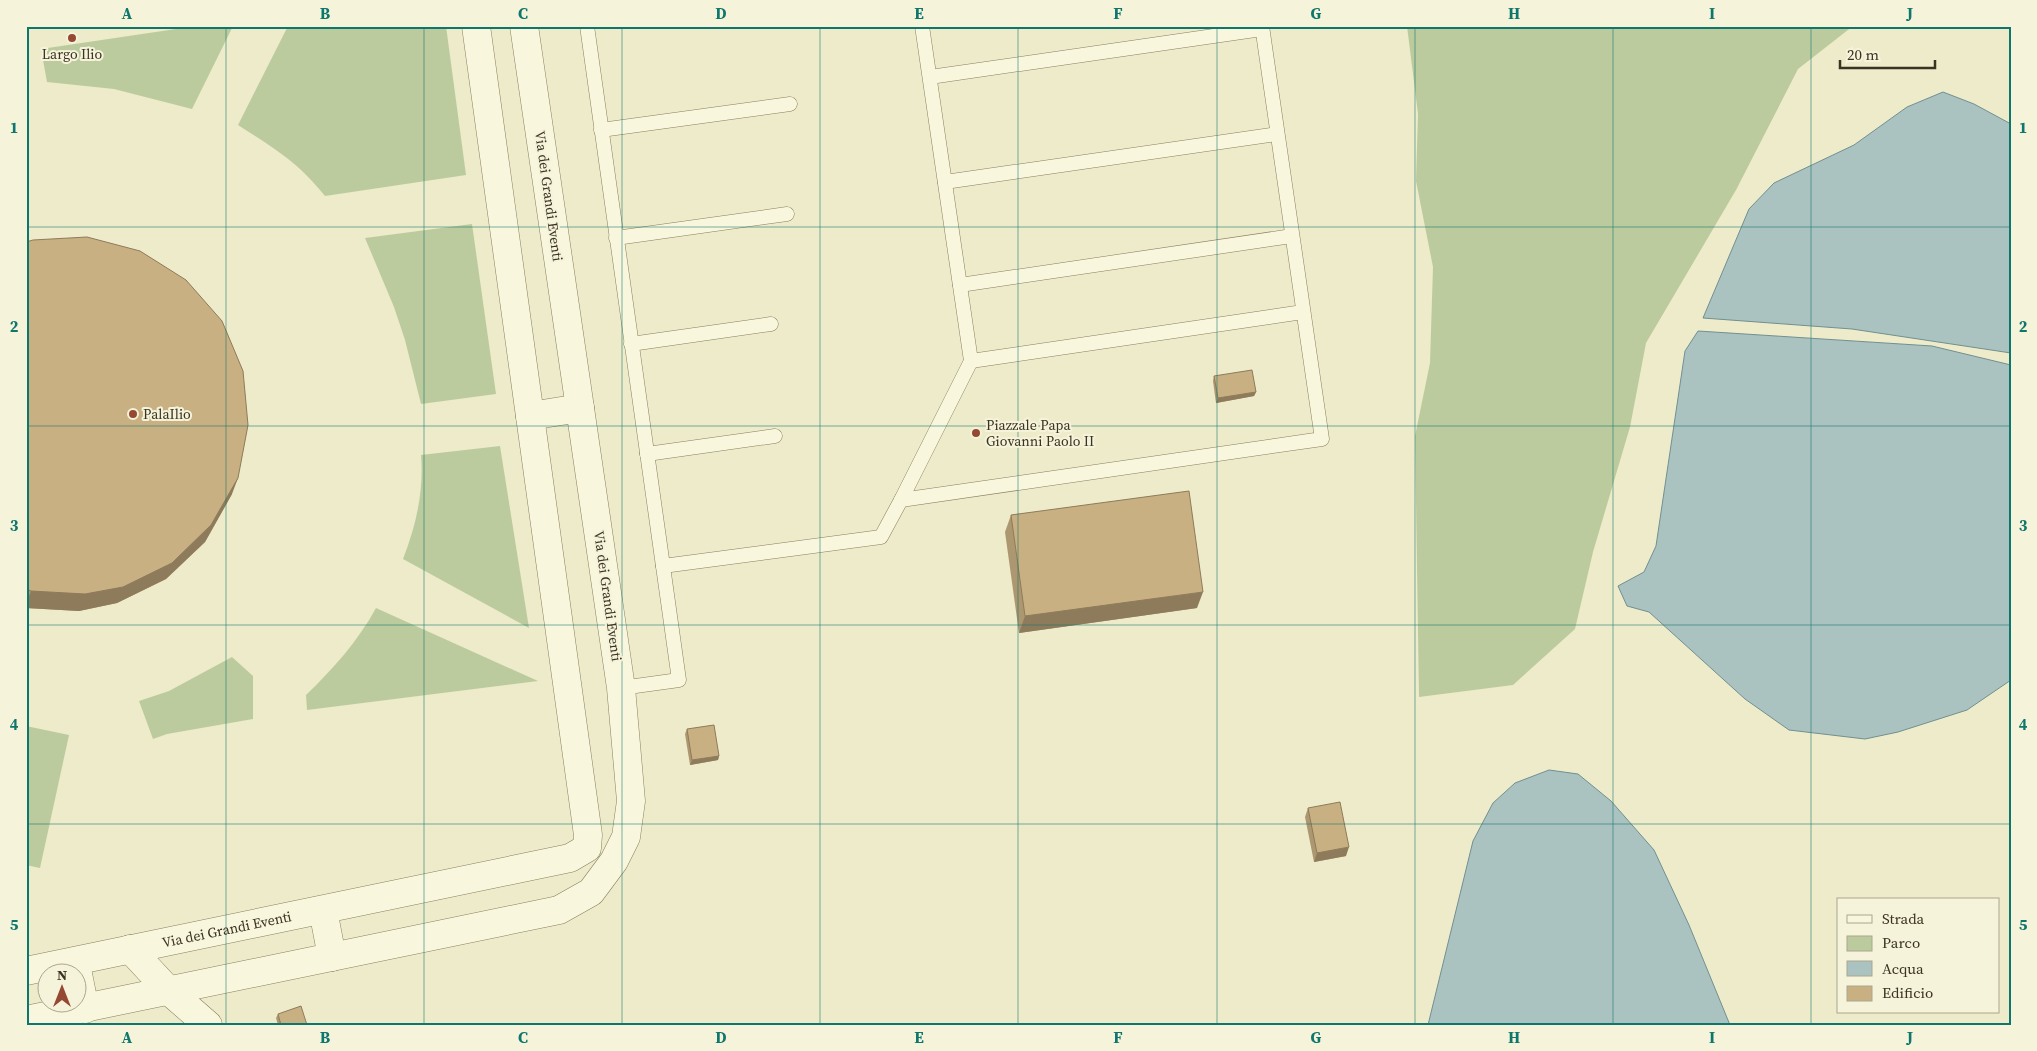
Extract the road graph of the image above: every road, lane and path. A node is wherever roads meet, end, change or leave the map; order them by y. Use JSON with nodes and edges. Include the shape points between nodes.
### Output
{"nodes":[{"id":1,"x":476,"y":26,"type":"edge"},
{"id":2,"x":524,"y":26,"type":"edge"},
{"id":3,"x":587,"y":26,"type":"edge"},
{"id":4,"x":922,"y":26,"type":"edge"},
{"id":5,"x":1262,"y":27,"type":"edge"},
{"id":6,"x":930,"y":77,"type":"junction"},
{"id":7,"x":790,"y":104,"type":"dead end"},
{"id":8,"x":601,"y":130,"type":"junction"},
{"id":9,"x":1277,"y":134,"type":"junction"},
{"id":10,"x":945,"y":182,"type":"junction"},
{"id":11,"x":787,"y":214,"type":"dead end"},
{"id":12,"x":1292,"y":236,"type":"junction"},
{"id":13,"x":616,"y":238,"type":"junction"},
{"id":14,"x":960,"y":284,"type":"junction"},
{"id":15,"x":1304,"y":312,"type":"junction"},
{"id":16,"x":771,"y":324,"type":"dead end"},
{"id":17,"x":631,"y":344,"type":"junction"},
{"id":18,"x":971,"y":361,"type":"junction"},
{"id":19,"x":580,"y":408,"type":"junction"},
{"id":20,"x":530,"y":416,"type":"junction"},
{"id":21,"x":775,"y":436,"type":"dead end"},
{"id":22,"x":647,"y":454,"type":"junction"},
{"id":23,"x":901,"y":500,"type":"junction"},
{"id":24,"x":662,"y":566,"type":"junction"},
{"id":25,"x":621,"y":688,"type":"junction"},
{"id":26,"x":323,"y":910,"type":"junction"},
{"id":27,"x":130,"y":950,"type":"junction"},
{"id":28,"x":332,"y":957,"type":"junction"},
{"id":29,"x":88,"y":966,"type":"edge"},
{"id":30,"x":169,"y":991,"type":"junction"},
{"id":31,"x":88,"y":1008,"type":"edge"},
{"id":32,"x":58,"y":1014,"type":"edge"},
{"id":33,"x":26,"y":1020,"type":"edge"},
{"id":34,"x":208,"y":1025,"type":"edge"}],
"edges":[{"from":1,"to":20,"type":"street","name":"Via dei Grandi Eventi"},
{"from":2,"to":19,"type":"street","name":"Via dei Grandi Eventi"},
{"from":3,"to":8,"type":"lane"},
{"from":4,"to":6,"type":"lane"},
{"from":5,"to":6,"type":"lane"},
{"from":5,"to":9,"type":"lane"},
{"from":6,"to":10,"type":"lane"},
{"from":7,"to":8,"type":"lane"},
{"from":8,"to":13,"type":"lane"},
{"from":9,"to":10,"type":"lane"},
{"from":9,"to":12,"type":"lane"},
{"from":10,"to":14,"type":"lane"},
{"from":11,"to":13,"type":"lane"},
{"from":12,"to":14,"type":"lane"},
{"from":12,"to":15,"type":"lane"},
{"from":13,"to":17,"type":"lane"},
{"from":14,"to":18,"type":"lane"},
{"from":15,"to":18,"type":"lane"},
{"from":15,"to":23,"type":"lane","via":[[1322,439]]},
{"from":16,"to":17,"type":"lane"},
{"from":17,"to":22,"type":"lane"},
{"from":18,"to":23,"type":"lane"},
{"from":19,"to":20,"type":"street"},
{"from":19,"to":25,"type":"street","name":"Via dei Grandi Eventi"},
{"from":20,"to":26,"type":"street","name":"Via dei Grandi Eventi","via":[[588,835],[587,848],[570,858]]},
{"from":21,"to":22,"type":"lane"},
{"from":22,"to":24,"type":"lane"},
{"from":23,"to":24,"type":"lane","via":[[881,537]]},
{"from":24,"to":25,"type":"lane","via":[[679,680]]},
{"from":25,"to":28,"type":"street","name":"Via dei Grandi Eventi","via":[[631,801],[626,837],[614,861],[591,892],[559,910]]},
{"from":26,"to":27,"type":"street","name":"Via dei Grandi Eventi"},
{"from":26,"to":28,"type":"street"},
{"from":27,"to":29,"type":"street","name":"Via dei Grandi Eventi"},
{"from":27,"to":30,"type":"street"},
{"from":28,"to":30,"type":"street","name":"Via dei Grandi Eventi"},
{"from":30,"to":31,"type":"street","name":"Via dei Grandi Eventi"},
{"from":30,"to":34,"type":"street"},
{"from":32,"to":33,"type":"street","name":"Via dei Grandi Eventi"}]}
